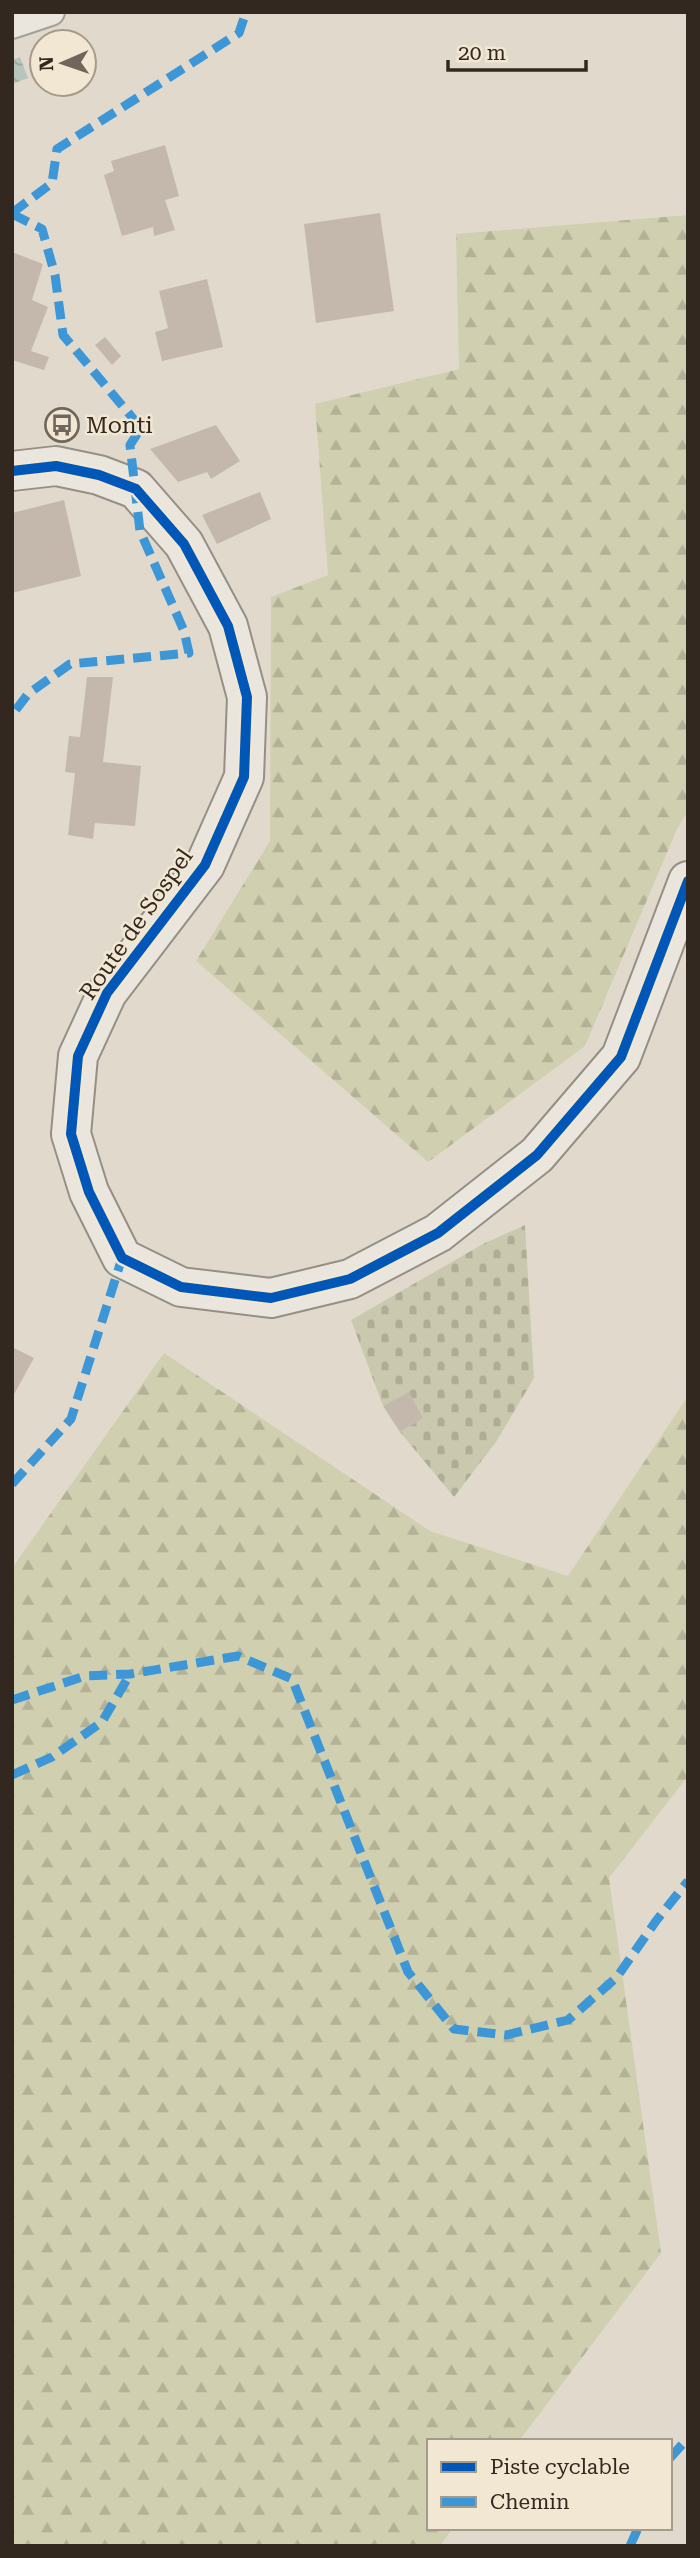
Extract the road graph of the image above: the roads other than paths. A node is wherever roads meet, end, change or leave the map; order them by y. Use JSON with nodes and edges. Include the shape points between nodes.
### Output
{"nodes":[{"id":1,"x":51,"y":12,"type":"edge"},
{"id":2,"x":12,"y":25,"type":"edge"},
{"id":3,"x":12,"y":471,"type":"edge"},
{"id":4,"x":688,"y":881,"type":"edge"}],
"edges":[{"from":1,"to":2,"type":"lane"},
{"from":3,"to":4,"type":"main road","name":"Route de Sospel","via":[[56,466],[136,489],[184,544],[228,626],[247,697],[244,777],[205,865],[107,993],[78,1056],[71,1134],[89,1192],[122,1258],[181,1287],[271,1298],[350,1279],[438,1233],[537,1155],[621,1057]]}]}
